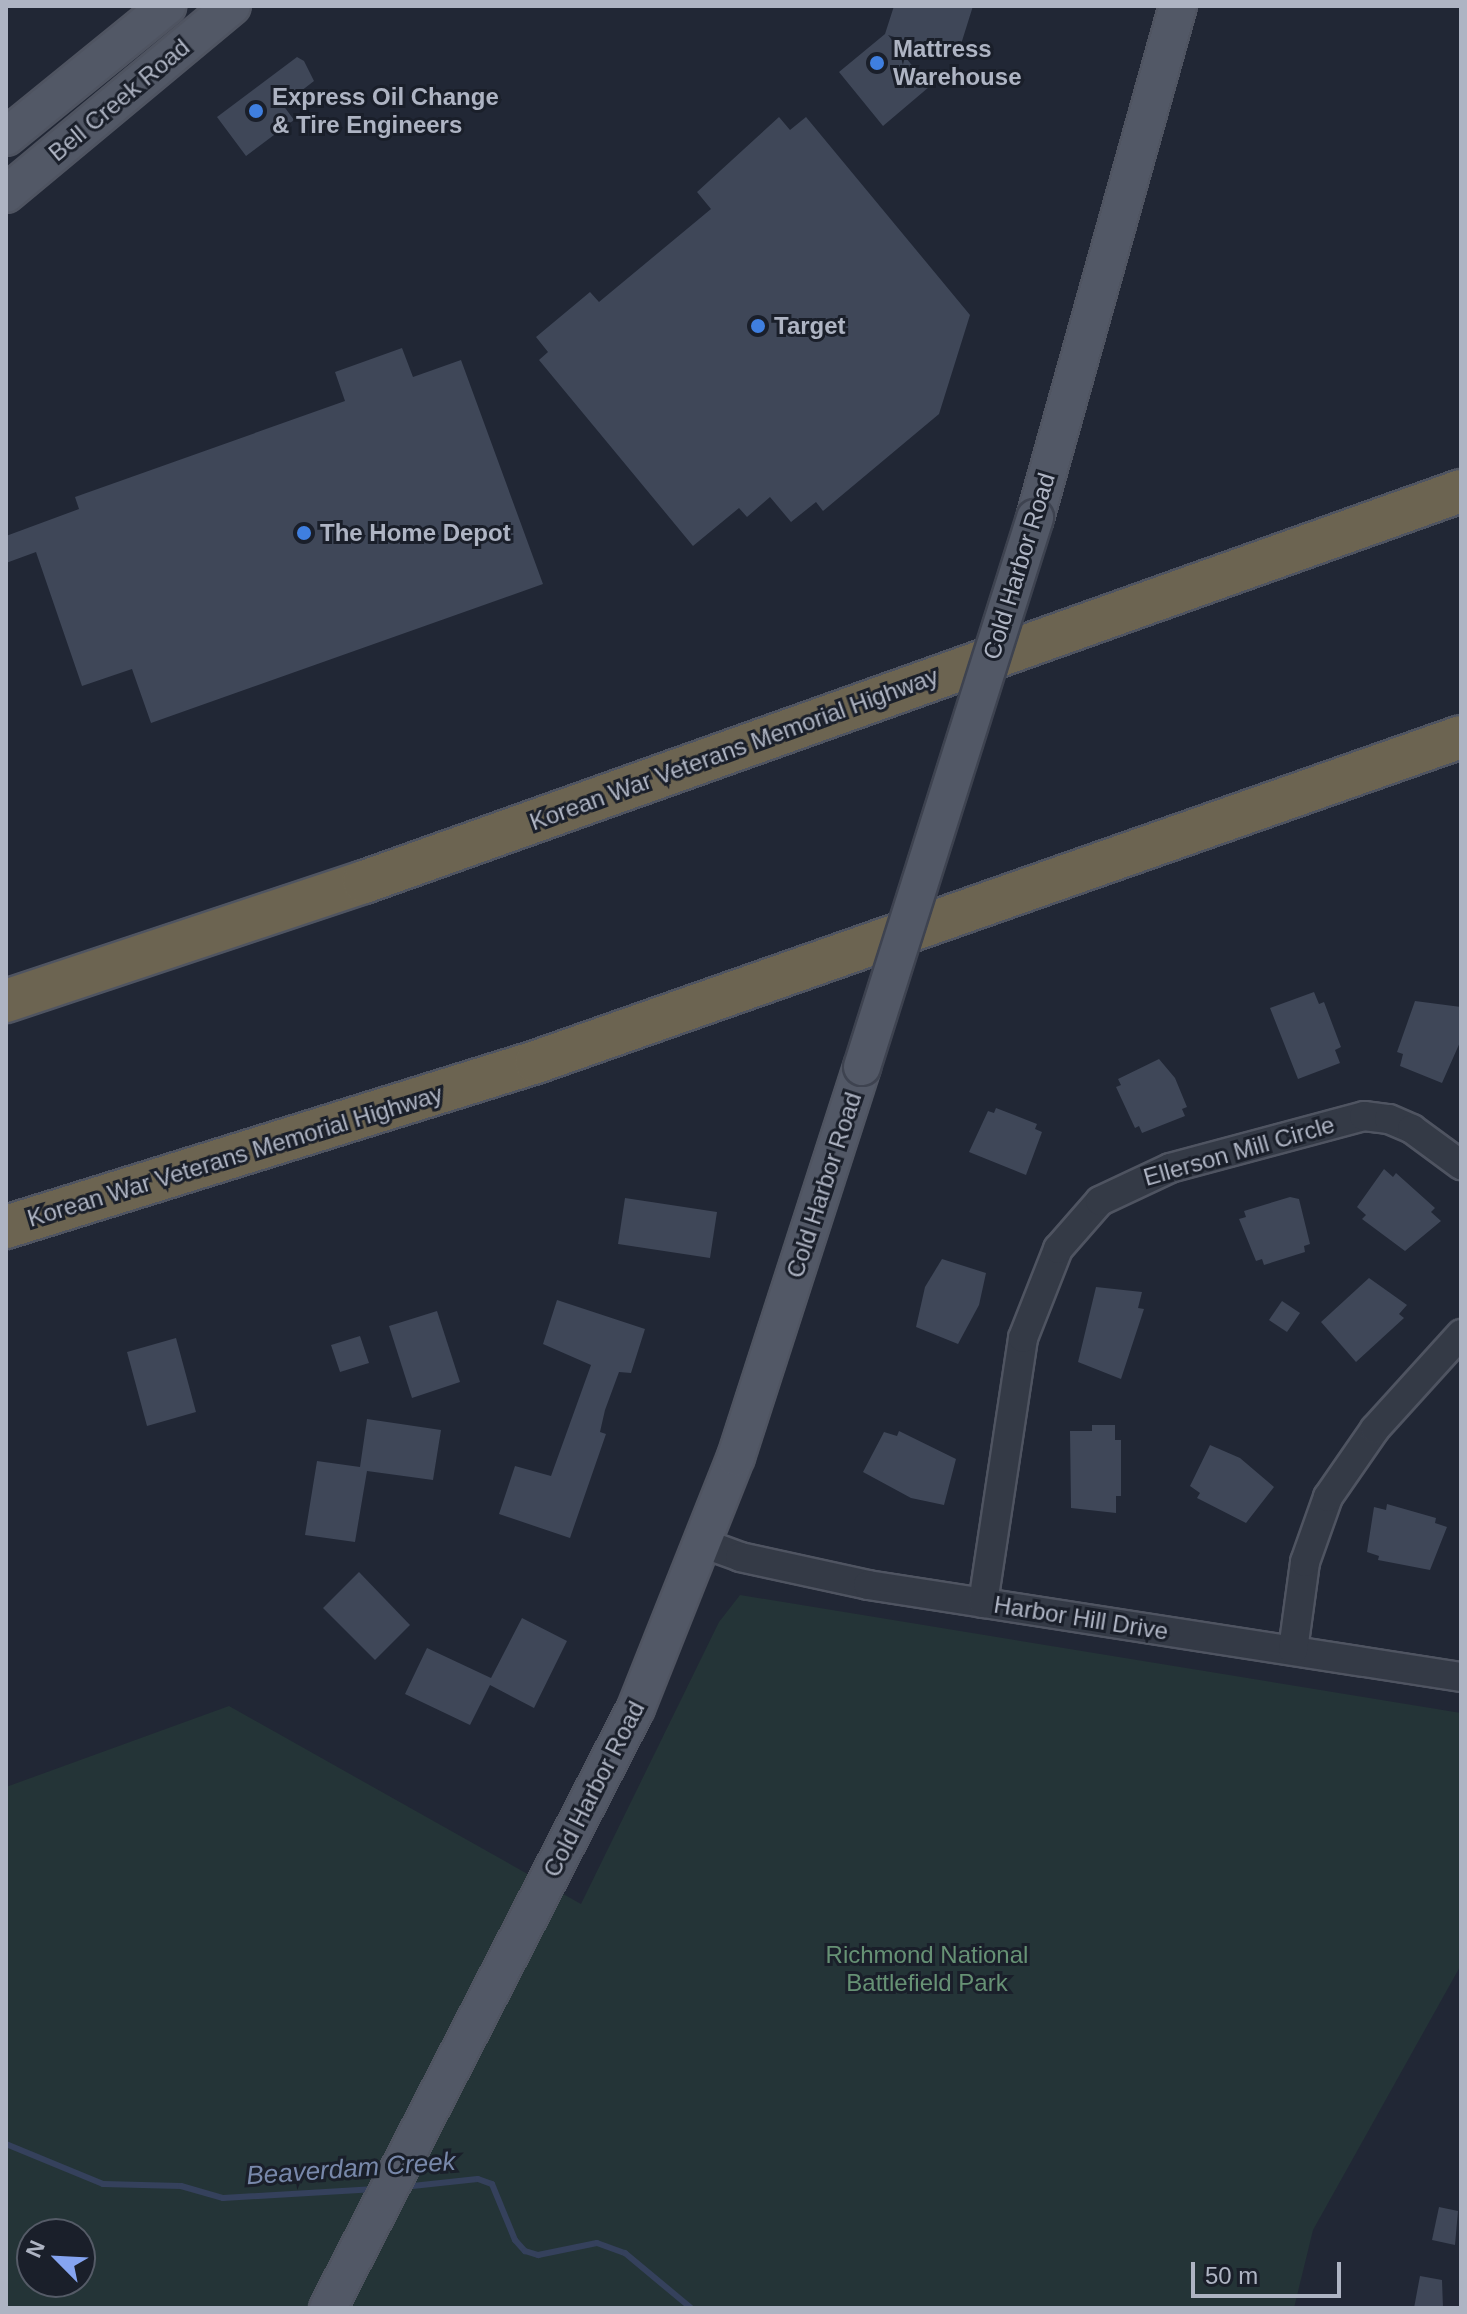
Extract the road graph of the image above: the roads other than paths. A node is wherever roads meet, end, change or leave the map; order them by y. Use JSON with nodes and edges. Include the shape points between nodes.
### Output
{"nodes":[{"id":1,"x":167,"y":6,"type":"edge"},
{"id":2,"x":232,"y":6,"type":"edge"},
{"id":3,"x":1178,"y":6,"type":"edge"},
{"id":4,"x":6,"y":137,"type":"edge"},
{"id":5,"x":6,"y":194,"type":"edge"},
{"id":6,"x":1461,"y":491,"type":"edge"},
{"id":7,"x":1461,"y":737,"type":"edge"},
{"id":8,"x":6,"y":1001,"type":"edge"},
{"id":9,"x":1458,"y":1156,"type":"edge"},
{"id":10,"x":6,"y":1227,"type":"edge"},
{"id":11,"x":1461,"y":1334,"type":"edge"},
{"id":12,"x":705,"y":1544,"type":"junction"},
{"id":13,"x":983,"y":1603,"type":"junction"},
{"id":14,"x":1293,"y":1650,"type":"junction"},
{"id":15,"x":1461,"y":1677,"type":"edge"},
{"id":16,"x":328,"y":2308,"type":"edge"}],
"edges":[{"from":1,"to":4,"type":"main road","name":"Bell Creek Road"},
{"from":2,"to":5,"type":"main road","name":"Bell Creek Road"},
{"from":3,"to":12,"type":"main road","name":"Cold Harbor Road","bridge":true,"via":[[1035,518]]},
{"from":6,"to":8,"type":"highway","name":"Korean War Veterans Memorial Highway","via":[[364,882]]},
{"from":7,"to":10,"type":"highway","name":"Korean War Veterans Memorial Highway","via":[[536,1062]]},
{"from":9,"to":13,"type":"street","name":"Ellerson Mill Circle","via":[[1389,1119],[1364,1116],[1125,1185],[1072,1227],[1047,1270],[1023,1338]]},
{"from":11,"to":14,"type":"street","via":[[1375,1429],[1328,1497],[1305,1562]]},
{"from":12,"to":13,"type":"street","name":"Harbor Hill Drive","via":[[854,1582]]},
{"from":12,"to":16,"type":"main road","name":"Cold Harbor Road","via":[[636,1708],[449,2082]]},
{"from":13,"to":14,"type":"street","name":"Harbor Hill Drive"},
{"from":14,"to":15,"type":"street","name":"Harbor Hill Drive"}]}
